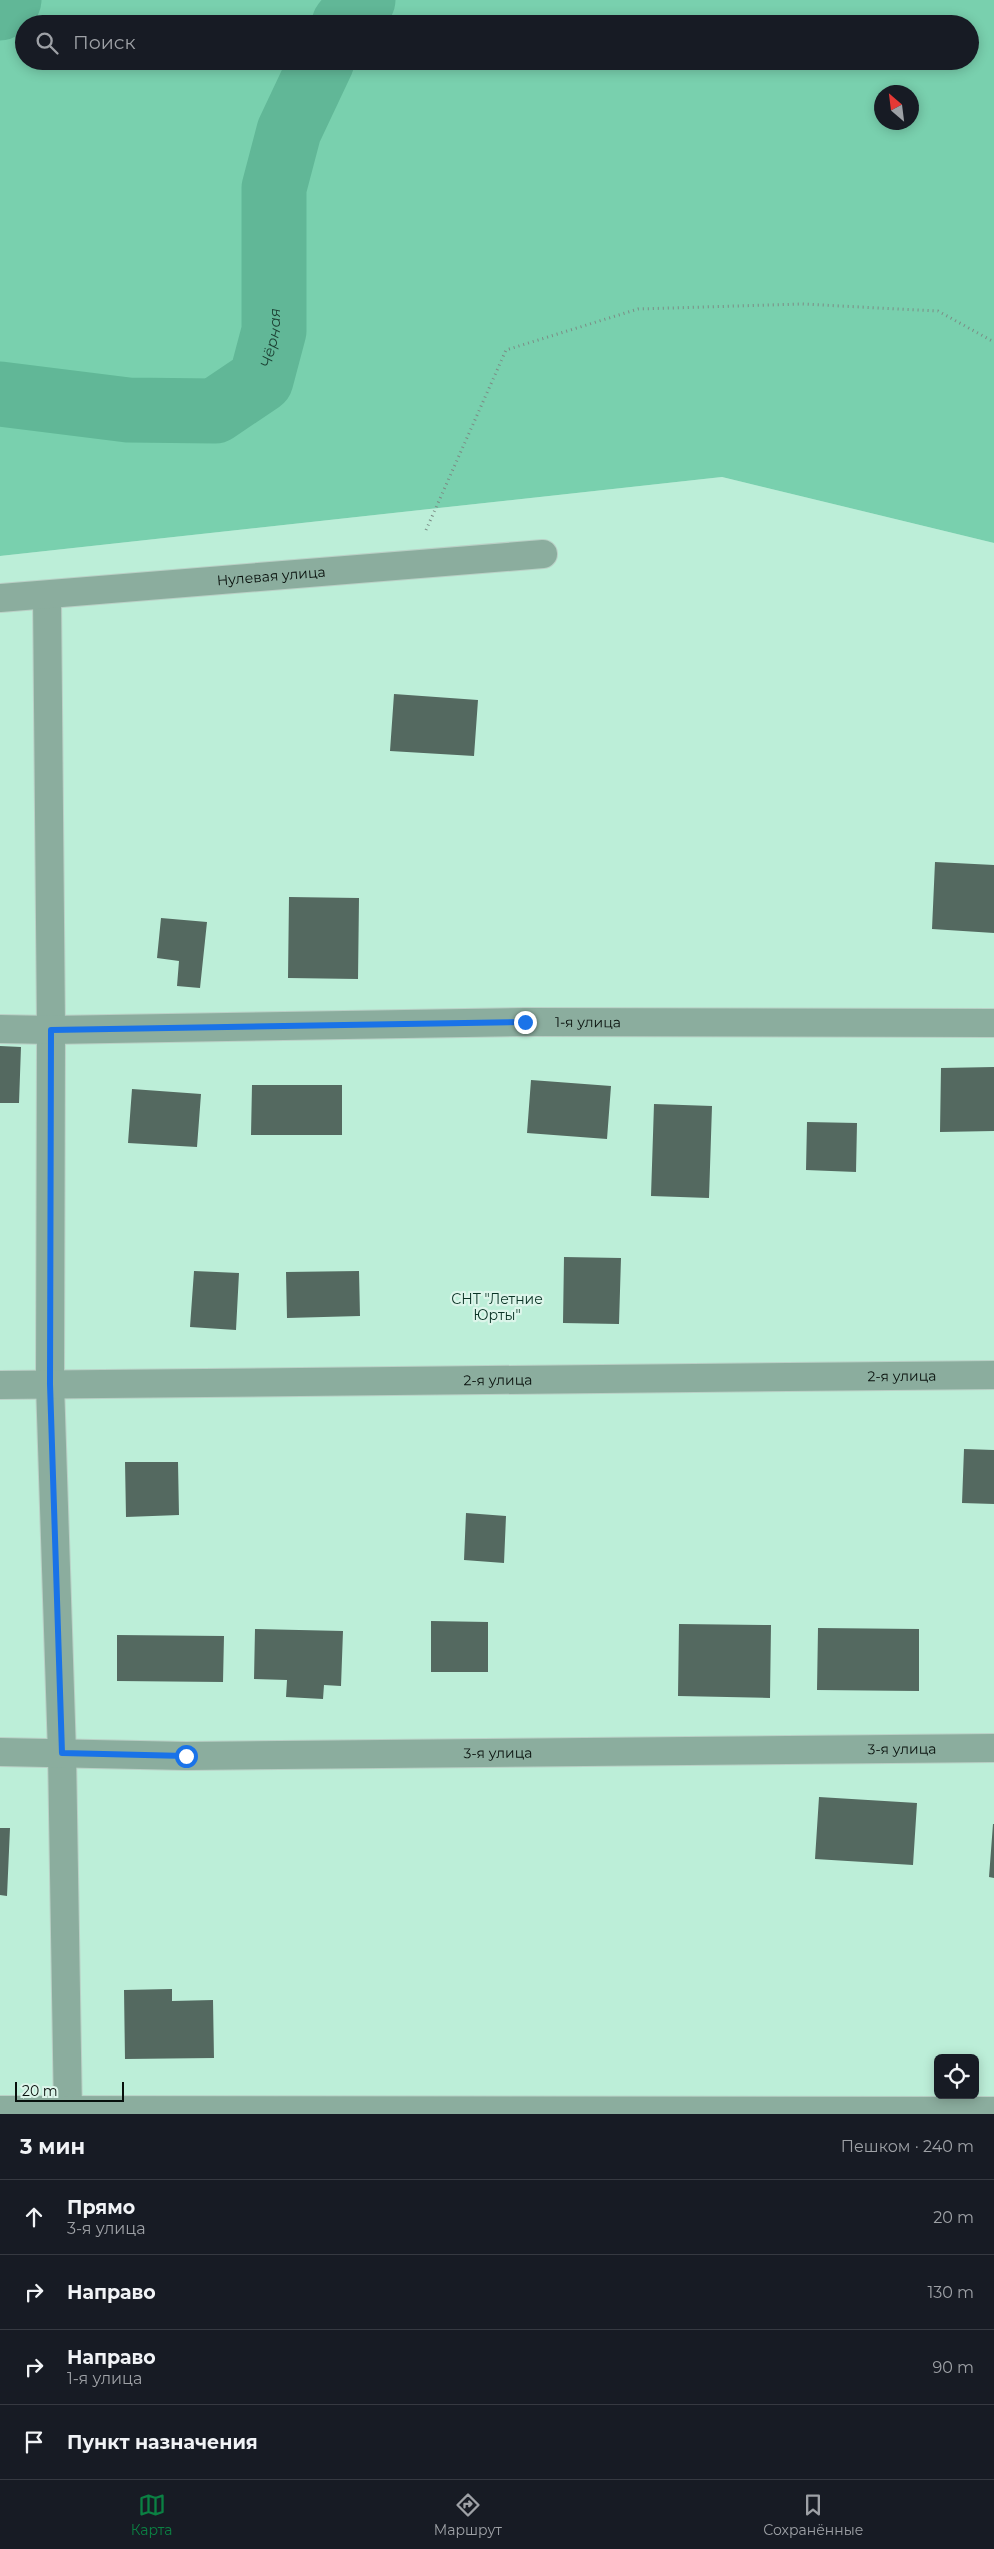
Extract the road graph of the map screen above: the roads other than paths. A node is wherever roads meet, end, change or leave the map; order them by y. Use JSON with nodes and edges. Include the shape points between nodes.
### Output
{"nodes":[{"id":1,"x":543,"y":554,"type":"dead end"},
{"id":2,"x":47,"y":596,"type":"junction"},
{"id":3,"x":0,"y":598,"type":"edge"},
{"id":4,"x":994,"y":1024,"type":"edge"},
{"id":5,"x":0,"y":1029,"type":"edge"},
{"id":6,"x":51,"y":1030,"type":"junction"},
{"id":7,"x":994,"y":1375,"type":"edge"},
{"id":8,"x":0,"y":1384,"type":"edge"},
{"id":9,"x":50,"y":1384,"type":"junction"},
{"id":10,"x":994,"y":1748,"type":"edge"},
{"id":11,"x":0,"y":1752,"type":"edge"},
{"id":12,"x":62,"y":1753,"type":"junction"},
{"id":13,"x":0,"y":2110,"type":"edge"},
{"id":14,"x":994,"y":2111,"type":"edge"},
{"id":15,"x":68,"y":2112,"type":"edge"}],
"edges":[{"from":1,"to":2,"type":"street","name":"Нулевая улица"},
{"from":2,"to":3,"type":"street","name":"Нулевая улица"},
{"from":2,"to":6,"type":"street"},
{"from":4,"to":6,"type":"street","name":"1-я улица","via":[[525,1022]]},
{"from":5,"to":6,"type":"street","name":"1-я улица"},
{"from":6,"to":9,"type":"street"},
{"from":7,"to":9,"type":"street","name":"2-я улица"},
{"from":8,"to":9,"type":"street","name":"2-я улица"},
{"from":9,"to":12,"type":"street"},
{"from":10,"to":12,"type":"street","name":"3-я улица","via":[[186,1756]]},
{"from":11,"to":12,"type":"street","name":"3-я улица"},
{"from":12,"to":15,"type":"street"},
{"from":13,"to":15,"type":"street"},
{"from":14,"to":15,"type":"street"}]}
